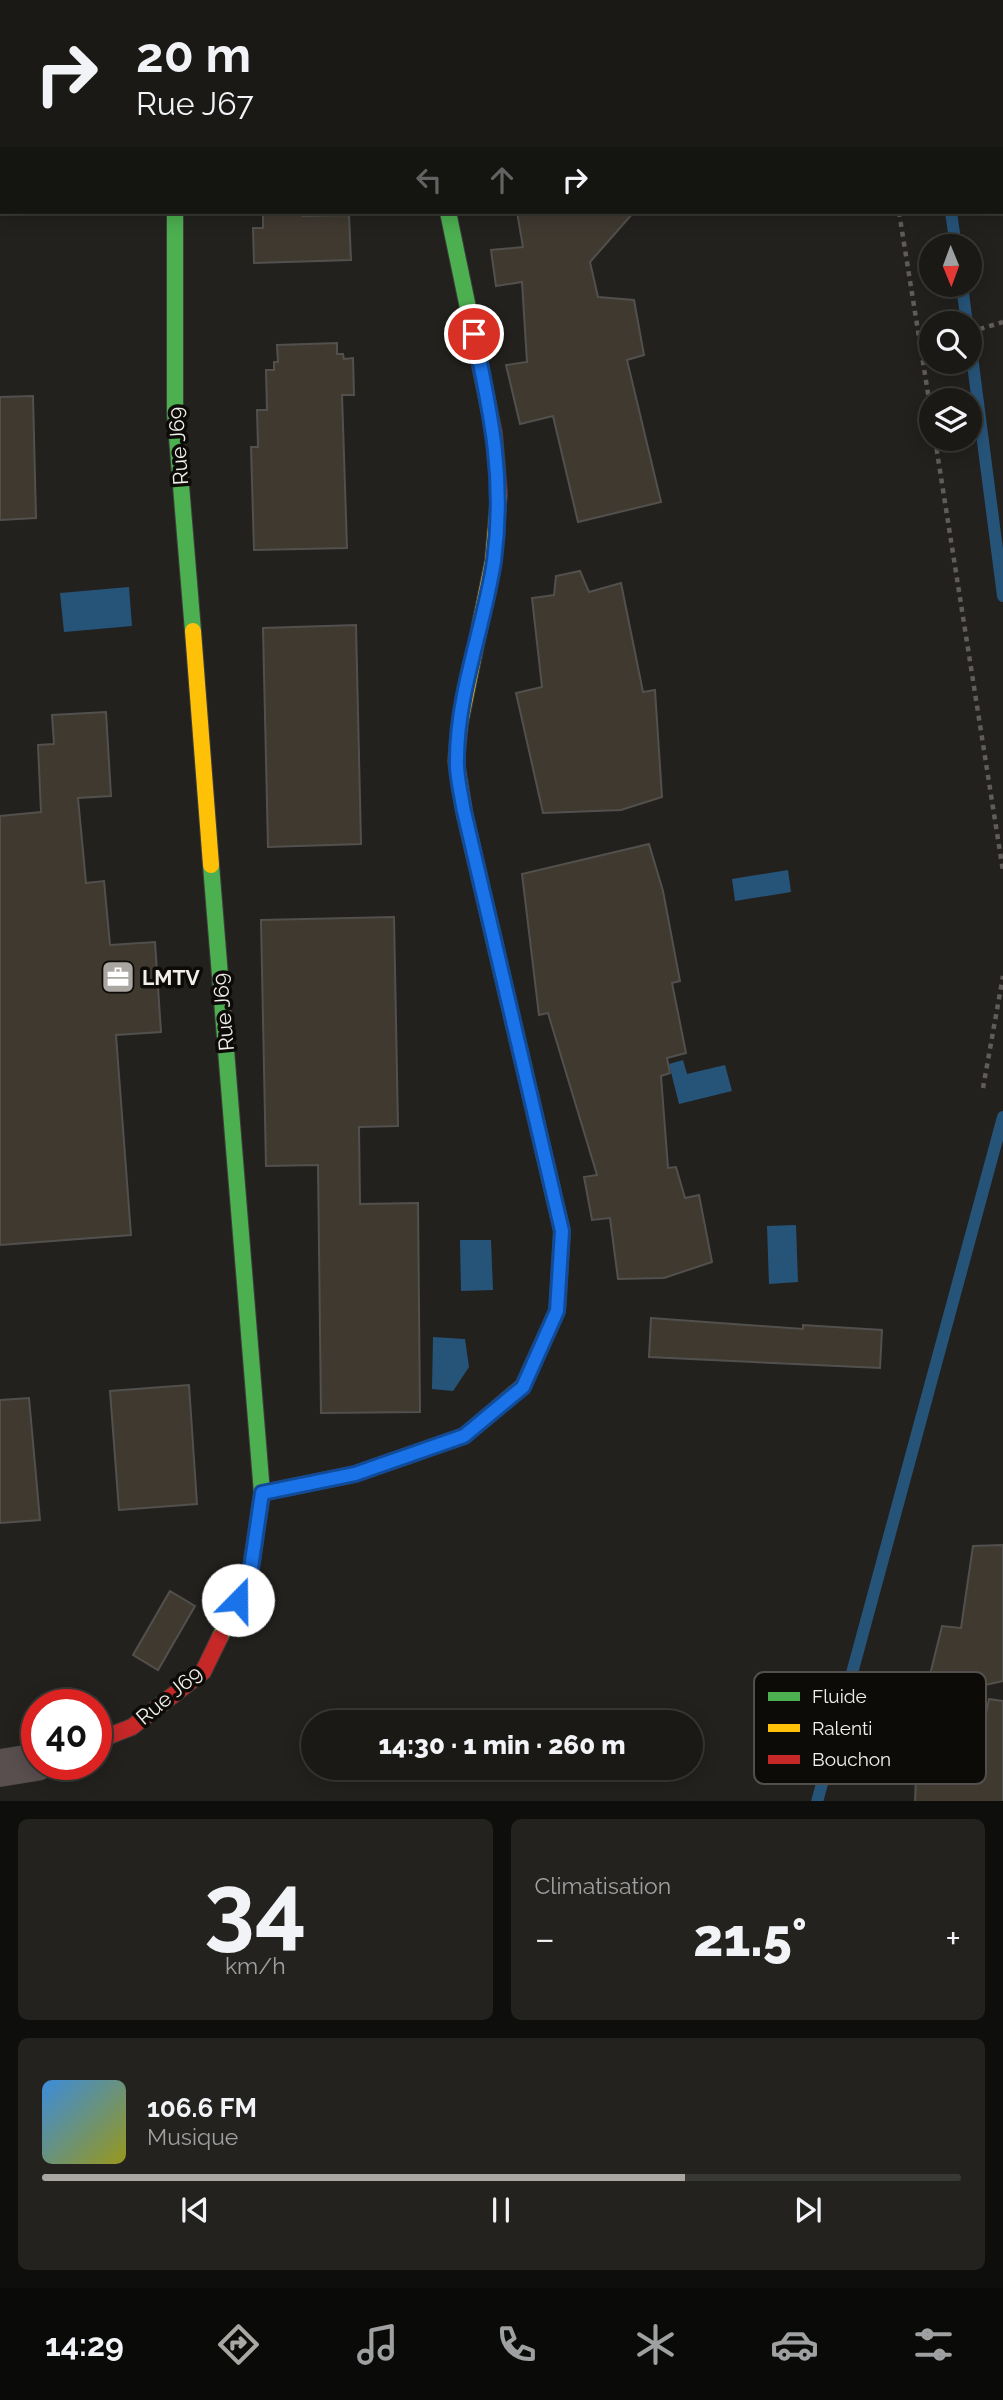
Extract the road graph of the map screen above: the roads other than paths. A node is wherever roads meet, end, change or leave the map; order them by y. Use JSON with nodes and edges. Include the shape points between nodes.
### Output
{"nodes":[{"id":1,"x":175,"y":214,"type":"edge"},
{"id":2,"x":448,"y":214,"type":"edge"},
{"id":3,"x":262,"y":1493,"type":"junction"},
{"id":4,"x":112,"y":1735,"type":"edge"},
{"id":5,"x":21,"y":1765,"type":"edge"},
{"id":6,"x":0,"y":1768,"type":"edge"}],
"edges":[{"from":1,"to":3,"type":"street","name":"Rue J69","via":[[174,413]]},
{"from":2,"to":3,"type":"street","via":[[494,433],[500,486],[494,561],[456,761],[562,1231],[557,1311],[523,1387],[464,1436],[355,1474]]},
{"from":3,"to":4,"type":"street","name":"Rue J69","via":[[250,1575],[203,1672],[132,1727]]},
{"from":5,"to":6,"type":"street"}]}
